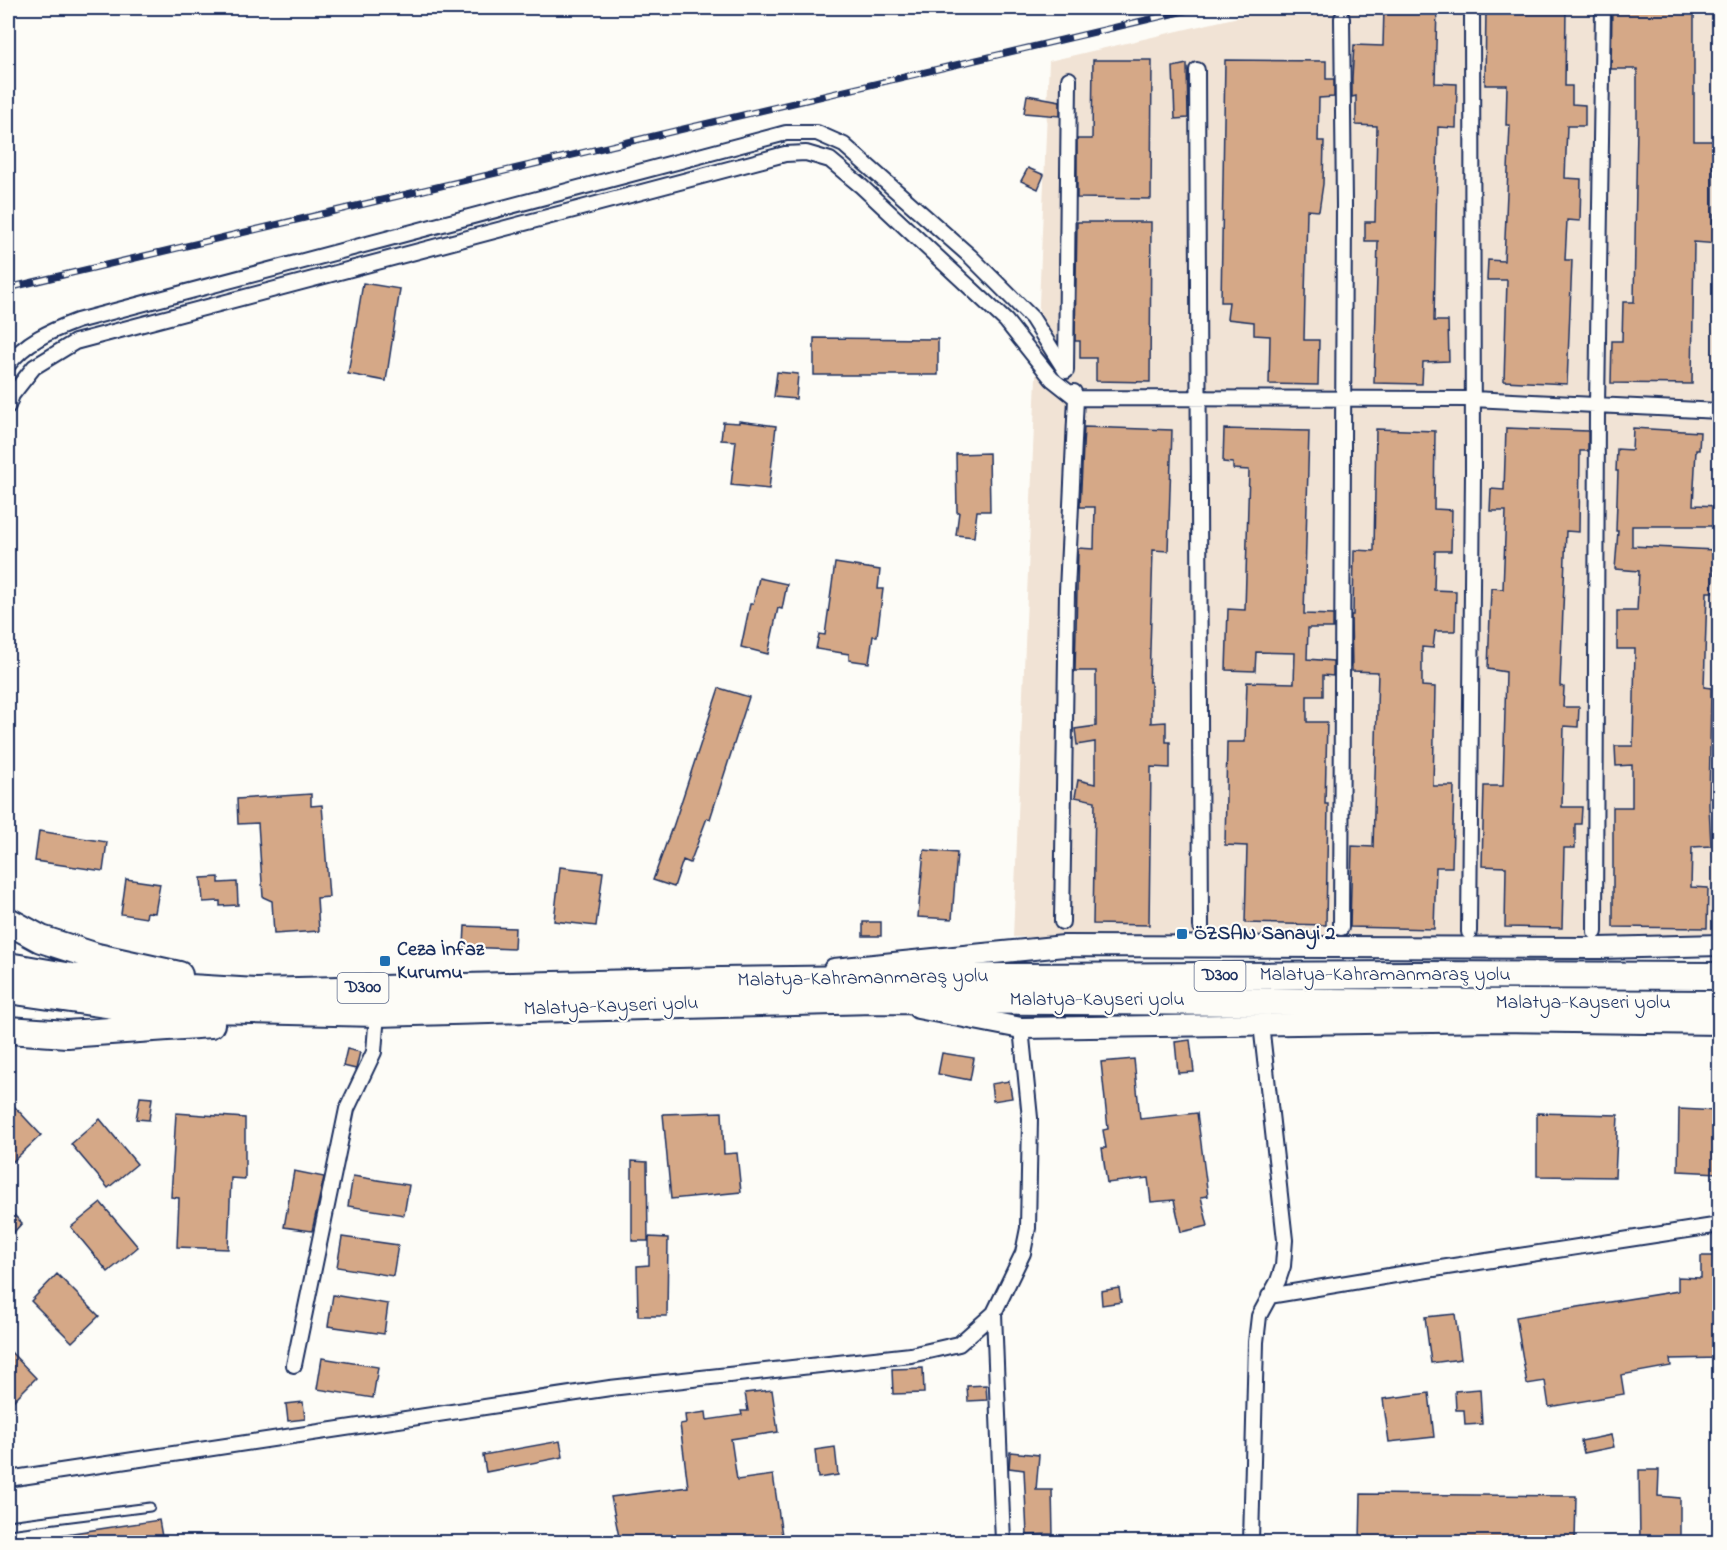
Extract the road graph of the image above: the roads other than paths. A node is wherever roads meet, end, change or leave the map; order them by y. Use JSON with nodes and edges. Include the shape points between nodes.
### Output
{"nodes":[{"id":1,"x":1472,"y":8,"type":"edge"},
{"id":2,"x":1603,"y":8,"type":"edge"},
{"id":3,"x":1342,"y":18,"type":"dead end"},
{"id":4,"x":1197,"y":70,"type":"dead end"},
{"id":5,"x":1069,"y":79,"type":"dead end"},
{"id":6,"x":8,"y":365,"type":"edge"},
{"id":7,"x":1065,"y":370,"type":"junction"},
{"id":8,"x":1076,"y":398,"type":"junction"},
{"id":9,"x":1197,"y":399,"type":"junction"},
{"id":10,"x":1344,"y":399,"type":"junction"},
{"id":11,"x":1473,"y":399,"type":"junction"},
{"id":12,"x":1597,"y":405,"type":"junction"},
{"id":13,"x":8,"y":406,"type":"edge"},
{"id":14,"x":1719,"y":411,"type":"edge"},
{"id":15,"x":8,"y":921,"type":"edge"},
{"id":16,"x":1062,"y":922,"type":"dead end"},
{"id":17,"x":1201,"y":927,"type":"dead end"},
{"id":18,"x":1341,"y":928,"type":"dead end"},
{"id":19,"x":1469,"y":932,"type":"dead end"},
{"id":20,"x":1595,"y":932,"type":"dead end"},
{"id":21,"x":1719,"y":945,"type":"edge"},
{"id":22,"x":8,"y":966,"type":"edge"},
{"id":23,"x":1719,"y":976,"type":"edge"},
{"id":24,"x":721,"y":981,"type":"junction"},
{"id":25,"x":8,"y":990,"type":"edge"},
{"id":26,"x":256,"y":992,"type":"junction"},
{"id":27,"x":874,"y":1000,"type":"junction"},
{"id":28,"x":1719,"y":1004,"type":"edge"},
{"id":29,"x":377,"y":1013,"type":"junction"},
{"id":30,"x":1261,"y":1024,"type":"junction"},
{"id":31,"x":1719,"y":1024,"type":"edge"},
{"id":32,"x":1021,"y":1028,"type":"junction"},
{"id":33,"x":8,"y":1030,"type":"edge"},
{"id":34,"x":1719,"y":1225,"type":"edge"},
{"id":35,"x":1269,"y":1296,"type":"junction"},
{"id":36,"x":994,"y":1313,"type":"junction"},
{"id":37,"x":294,"y":1365,"type":"dead end"},
{"id":38,"x":8,"y":1479,"type":"edge"},
{"id":39,"x":150,"y":1507,"type":"dead end"},
{"id":40,"x":8,"y":1524,"type":"edge"},
{"id":41,"x":1003,"y":1542,"type":"edge"},
{"id":42,"x":1251,"y":1542,"type":"edge"}],
"edges":[{"from":1,"to":11,"type":"street"},
{"from":2,"to":12,"type":"street"},
{"from":3,"to":10,"type":"street"},
{"from":4,"to":9,"type":"street"},
{"from":5,"to":7,"type":"street"},
{"from":6,"to":7,"type":"street","via":[[17,352],[48,332],[77,321],[786,133],[817,133],[844,145],[971,257],[1032,318]]},
{"from":7,"to":8,"type":"street"},
{"from":8,"to":9,"type":"street"},
{"from":8,"to":13,"type":"street","via":[[1052,379],[1006,321],[860,185],[830,160],[806,153],[785,154],[75,342],[34,367]]},
{"from":8,"to":16,"type":"street","via":[[1067,591]]},
{"from":9,"to":10,"type":"street"},
{"from":9,"to":17,"type":"street"},
{"from":10,"to":11,"type":"street"},
{"from":10,"to":18,"type":"street"},
{"from":11,"to":12,"type":"street"},
{"from":11,"to":19,"type":"street"},
{"from":12,"to":14,"type":"street"},
{"from":12,"to":20,"type":"street"},
{"from":15,"to":26,"type":"highway","via":[[41,939],[97,957]]},
{"from":21,"to":24,"type":"street","via":[[1065,946]]},
{"from":22,"to":26,"type":"highway","name":"Malatya-Kahramanmaraş yolu","number":"D300","via":[[107,983]]},
{"from":23,"to":24,"type":"highway","name":"Malatya-Kahramanmaraş yolu","number":"D300"},
{"from":24,"to":26,"type":"highway","name":"Malatya-Kahramanmaraş yolu","number":"D300"},
{"from":25,"to":29,"type":"highway","name":"Malatya-Kayseri yolu","number":"D300","via":[[126,1007]]},
{"from":27,"to":28,"type":"highway","name":"Malatya-Kayseri yolu","number":"D300"},
{"from":27,"to":29,"type":"highway","name":"Malatya-Kayseri yolu","number":"D300"},
{"from":27,"to":32,"type":"street"},
{"from":29,"to":33,"type":"highway","via":[[67,1034]]},
{"from":29,"to":37,"type":"street","via":[[374,1052],[347,1109]]},
{"from":30,"to":31,"type":"street"},
{"from":30,"to":32,"type":"street"},
{"from":30,"to":35,"type":"street","via":[[1285,1240],[1283,1266]]},
{"from":32,"to":36,"type":"street","via":[[1030,1118],[1028,1228],[1023,1253]]},
{"from":34,"to":35,"type":"street"},
{"from":35,"to":42,"type":"street","via":[[1259,1316],[1256,1342]]},
{"from":36,"to":38,"type":"street","via":[[959,1344],[911,1355],[610,1388]]},
{"from":36,"to":41,"type":"street"},
{"from":39,"to":40,"type":"lane"}]}
